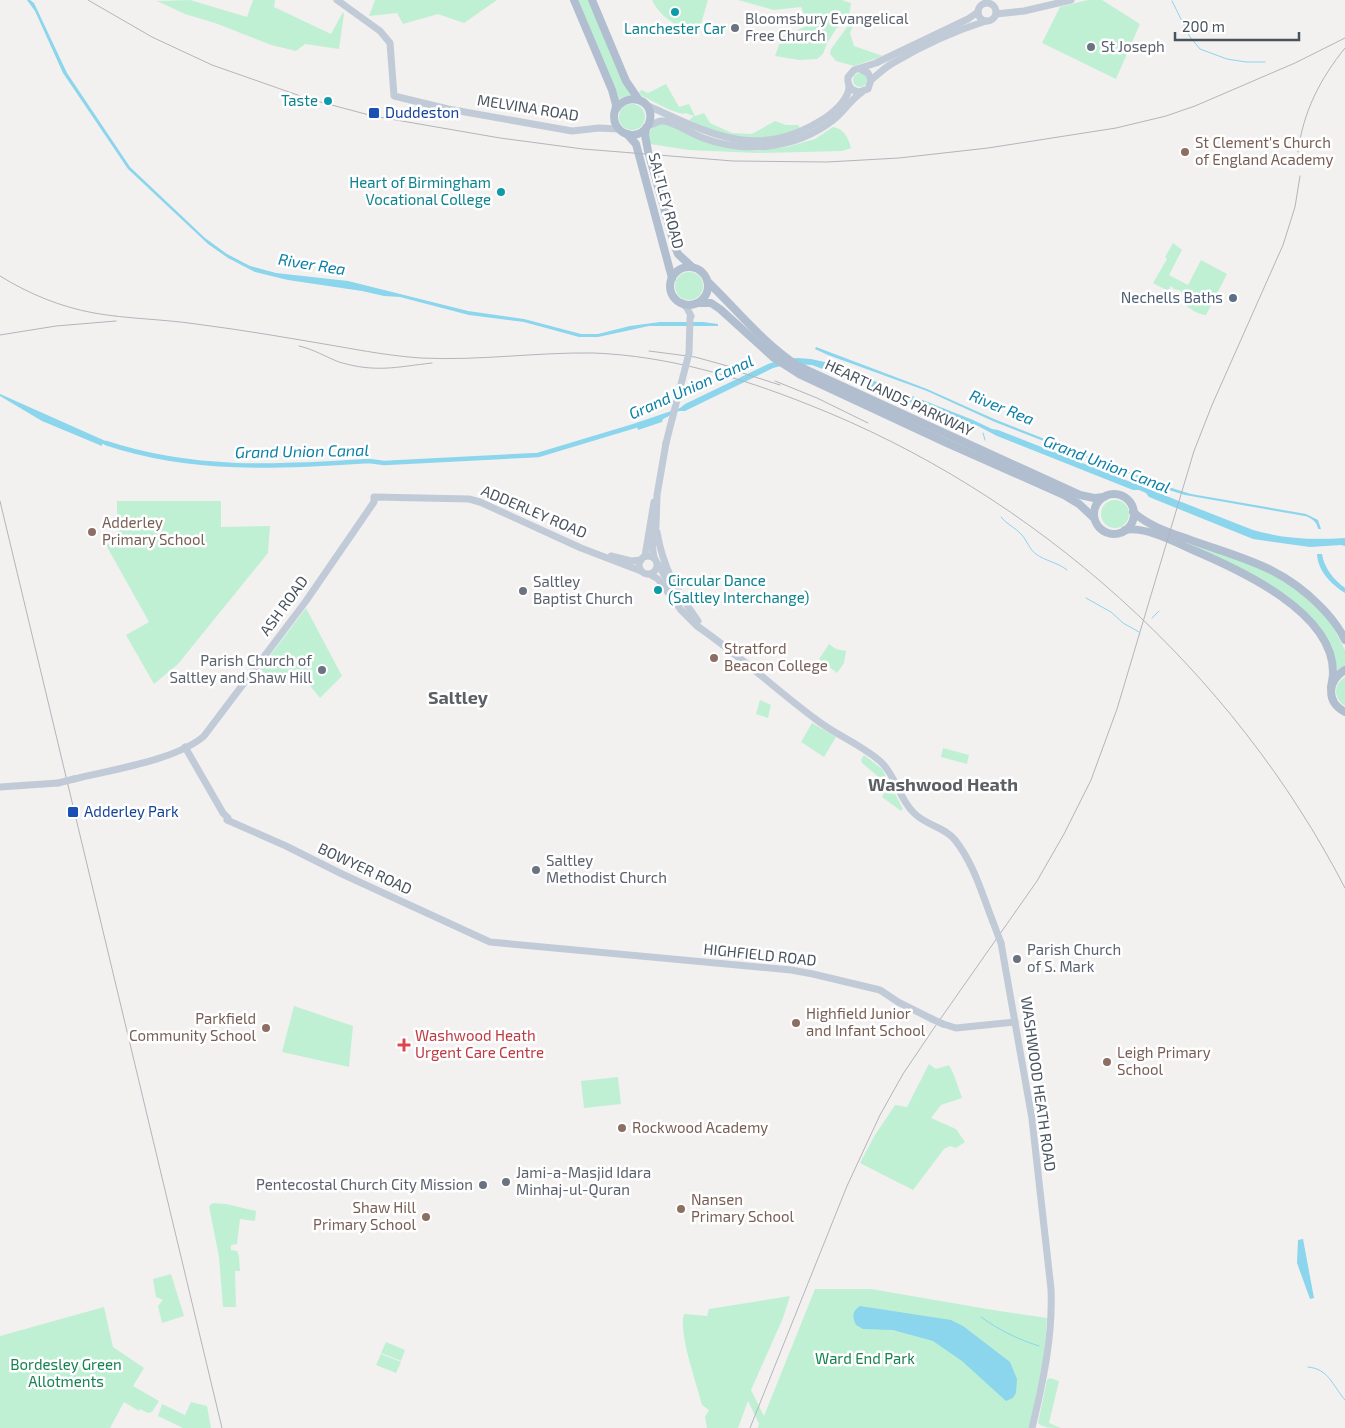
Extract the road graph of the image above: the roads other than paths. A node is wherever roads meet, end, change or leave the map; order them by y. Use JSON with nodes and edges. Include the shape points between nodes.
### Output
{"nodes":[{"id":1,"x":337,"y":0,"type":"edge"},
{"id":2,"x":574,"y":0,"type":"edge"},
{"id":3,"x":592,"y":0,"type":"edge"},
{"id":4,"x":1071,"y":0,"type":"edge"},
{"id":5,"x":980,"y":6,"type":"edge"},
{"id":6,"x":994,"y":7,"type":"edge"},
{"id":7,"x":986,"y":21,"type":"junction"},
{"id":8,"x":860,"y":69,"type":"junction"},
{"id":9,"x":871,"y":80,"type":"junction"},
{"id":10,"x":849,"y":85,"type":"junction"},
{"id":11,"x":864,"y":91,"type":"junction"},
{"id":12,"x":639,"y":100,"type":"junction"},
{"id":13,"x":646,"y":105,"type":"junction"},
{"id":14,"x":614,"y":114,"type":"junction"},
{"id":15,"x":647,"y":127,"type":"junction"},
{"id":16,"x":599,"y":128,"type":"junction"},
{"id":17,"x":618,"y":129,"type":"junction"},
{"id":18,"x":627,"y":134,"type":"junction"},
{"id":19,"x":691,"y":266,"type":"junction"},
{"id":20,"x":672,"y":278,"type":"junction"},
{"id":21,"x":708,"y":282,"type":"junction"},
{"id":22,"x":682,"y":303,"type":"junction"},
{"id":23,"x":697,"y":303,"type":"junction"},
{"id":24,"x":691,"y":317,"type":"junction"},
{"id":25,"x":657,"y":495,"type":"junction"},
{"id":26,"x":374,"y":497,"type":"joint"},
{"id":27,"x":1104,"y":497,"type":"junction"},
{"id":28,"x":1133,"y":512,"type":"junction"},
{"id":29,"x":1094,"y":518,"type":"junction"},
{"id":30,"x":656,"y":527,"type":"junction"},
{"id":31,"x":1125,"y":530,"type":"junction"},
{"id":32,"x":593,"y":552,"type":"junction"},
{"id":33,"x":643,"y":558,"type":"junction"},
{"id":34,"x":656,"y":561,"type":"junction"},
{"id":35,"x":640,"y":570,"type":"junction"},
{"id":36,"x":651,"y":574,"type":"junction"},
{"id":37,"x":698,"y":621,"type":"junction"},
{"id":38,"x":708,"y":634,"type":"junction"},
{"id":39,"x":1344,"y":637,"type":"edge"},
{"id":40,"x":1345,"y":670,"type":"edge"},
{"id":41,"x":1331,"y":687,"type":"junction"},
{"id":42,"x":1342,"y":710,"type":"edge"},
{"id":43,"x":1345,"y":719,"type":"edge"},
{"id":44,"x":185,"y":747,"type":"junction"},
{"id":45,"x":0,"y":787,"type":"edge"},
{"id":46,"x":490,"y":942,"type":"joint"},
{"id":47,"x":1016,"y":1022,"type":"junction"},
{"id":48,"x":1032,"y":1428,"type":"edge"}],
"edges":[{"from":1,"to":16,"type":"main road","name":"MELVINA ROAD","via":[[380,31],[390,43],[394,96],[547,127],[578,131]]},
{"from":2,"to":14,"type":"main road","via":[[612,90],[616,105]]},
{"from":3,"to":12,"type":"main road","via":[[626,80]]},
{"from":4,"to":6,"type":"main road","via":[[1009,13]]},
{"from":5,"to":6,"type":"main road"},
{"from":5,"to":7,"type":"main road","via":[[982,19]]},
{"from":5,"to":8,"type":"main road","via":[[968,19]]},
{"from":6,"to":7,"type":"main road","via":[[993,19]]},
{"from":7,"to":9,"type":"main road","via":[[903,57]]},
{"from":8,"to":9,"type":"main road","via":[[868,73]]},
{"from":8,"to":10,"type":"main road","via":[[850,73]]},
{"from":9,"to":11,"type":"main road"},
{"from":10,"to":11,"type":"main road","via":[[856,92]]},
{"from":10,"to":13,"type":"main road","via":[[841,103],[815,124],[791,136],[764,141],[716,135]]},
{"from":11,"to":15,"type":"main road","via":[[855,96],[833,121],[818,130],[792,143],[763,148],[729,145],[703,138],[664,121]]},
{"from":12,"to":13,"type":"main road"},
{"from":12,"to":14,"type":"main road","via":[[627,99]]},
{"from":13,"to":15,"type":"main road","via":[[650,115]]},
{"from":14,"to":16,"type":"main road","name":"MELVINA ROAD"},
{"from":14,"to":17,"type":"main road"},
{"from":15,"to":18,"type":"main road","via":[[638,134]]},
{"from":15,"to":19,"type":"main road","name":"SALTLEY ROAD","via":[[648,150],[675,247]]},
{"from":16,"to":17,"type":"main road","name":"MELVINA ROAD"},
{"from":17,"to":18,"type":"main road"},
{"from":18,"to":20,"type":"main road","name":"SALTLEY ROAD","via":[[636,144]]},
{"from":19,"to":20,"type":"main road","via":[[680,269]]},
{"from":19,"to":21,"type":"main road","via":[[702,271]]},
{"from":20,"to":22,"type":"main road","via":[[671,292]]},
{"from":21,"to":23,"type":"main road","via":[[706,294]]},
{"from":21,"to":27,"type":"main road","name":"HEARTLANDS PARKWAY","via":[[756,333],[798,366],[1072,491],[1094,498]]},
{"from":22,"to":23,"type":"main road"},
{"from":22,"to":24,"type":"main road"},
{"from":23,"to":24,"type":"main road"},
{"from":23,"to":29,"type":"main road","name":"HEARTLANDS PARKWAY","via":[[711,304],[720,309],[774,358],[813,382],[1064,495]]},
{"from":24,"to":25,"type":"main road","bridge":true,"via":[[689,353],[666,442]]},
{"from":25,"to":30,"type":"main road"},
{"from":25,"to":33,"type":"main road"},
{"from":26,"to":32,"type":"main road","name":"ADDERLEY ROAD","via":[[469,499]]},
{"from":26,"to":44,"type":"main road","name":"ASH ROAD","via":[[374,502],[306,601],[210,728]]},
{"from":27,"to":28,"type":"main road","via":[[1122,496]]},
{"from":27,"to":29,"type":"main road","via":[[1096,506]]},
{"from":28,"to":31,"type":"main road","via":[[1132,522]]},
{"from":28,"to":39,"type":"main road","via":[[1151,525],[1276,571],[1314,600],[1336,623]]},
{"from":29,"to":31,"type":"main road","via":[[1104,532],[1117,534]]},
{"from":30,"to":34,"type":"main road","via":[[653,539]]},
{"from":30,"to":37,"type":"main road","via":[[660,550],[674,586]]},
{"from":31,"to":41,"type":"main road","via":[[1138,529],[1191,549],[1246,574],[1285,598],[1322,636],[1332,662]]},
{"from":32,"to":33,"type":"main road","name":"ADDERLEY ROAD","via":[[631,561]]},
{"from":32,"to":35,"type":"main road","name":"ADDERLEY ROAD"},
{"from":33,"to":34,"type":"main road"},
{"from":33,"to":35,"type":"main road"},
{"from":34,"to":36,"type":"main road","via":[[657,569]]},
{"from":34,"to":37,"type":"main road","name":"WASHWOOD HEATH ROAD","via":[[681,602]]},
{"from":35,"to":36,"type":"main road"},
{"from":36,"to":38,"type":"main road","name":"WASHWOOD HEATH ROAD","via":[[681,610]]},
{"from":37,"to":38,"type":"main road","name":"WASHWOOD HEATH ROAD"},
{"from":38,"to":47,"type":"main road","name":"WASHWOOD HEATH ROAD","bridge":true,"via":[[816,720],[863,747],[881,762],[914,814],[950,834],[958,843],[972,868],[1001,943]]},
{"from":40,"to":41,"type":"main road","via":[[1334,679]]},
{"from":41,"to":42,"type":"main road","via":[[1332,701]]},
{"from":42,"to":43,"type":"main road"},
{"from":44,"to":45,"type":"main road","name":"ASH ROAD","bridge":true,"via":[[153,760],[58,783]]},
{"from":44,"to":46,"type":"main road","name":"BOWYER ROAD","via":[[227,819]]},
{"from":46,"to":47,"type":"main road","name":"HIGHFIELD ROAD","bridge":true,"via":[[791,970],[880,990],[898,1002],[956,1028]]},
{"from":47,"to":48,"type":"main road","name":"WASHWOOD HEATH ROAD","via":[[1032,1119],[1051,1300],[1047,1359]]}]}
